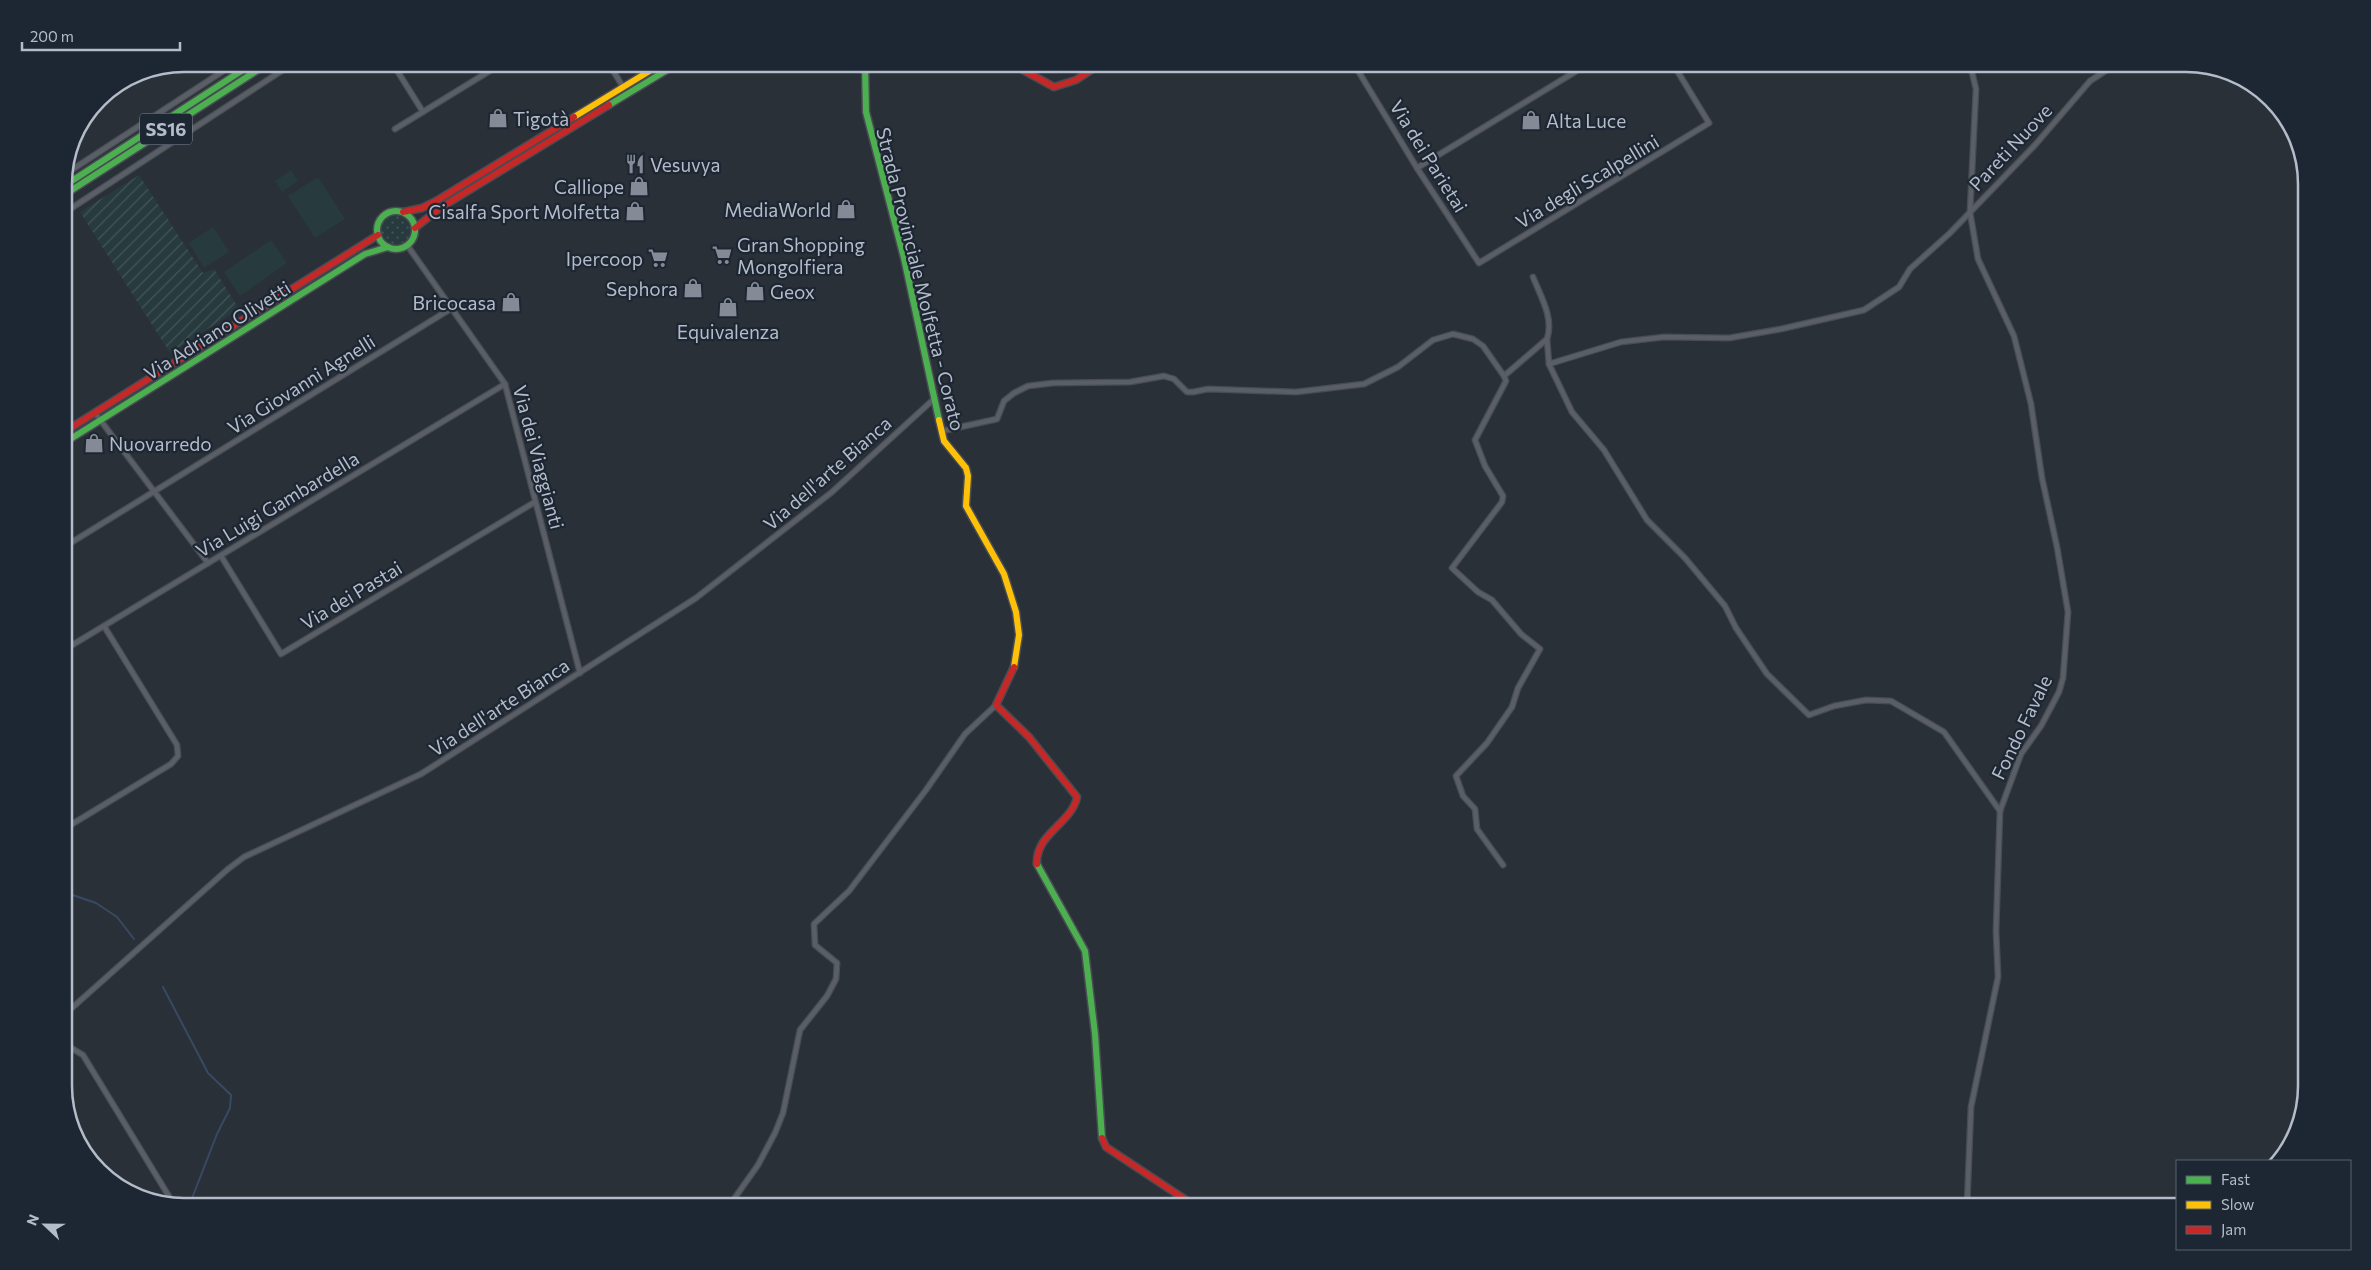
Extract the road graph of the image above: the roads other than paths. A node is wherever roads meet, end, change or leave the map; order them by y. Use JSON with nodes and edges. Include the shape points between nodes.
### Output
{"nodes":[{"id":1,"x":222,"y":72,"type":"edge"},
{"id":2,"x":240,"y":72,"type":"edge"},
{"id":3,"x":255,"y":72,"type":"edge"},
{"id":4,"x":280,"y":72,"type":"edge"},
{"id":5,"x":398,"y":72,"type":"edge"},
{"id":6,"x":488,"y":72,"type":"edge"},
{"id":7,"x":614,"y":72,"type":"edge"},
{"id":8,"x":648,"y":72,"type":"edge"},
{"id":9,"x":664,"y":72,"type":"edge"},
{"id":10,"x":865,"y":72,"type":"edge"},
{"id":11,"x":1027,"y":72,"type":"edge"},
{"id":12,"x":1088,"y":72,"type":"edge"},
{"id":13,"x":1359,"y":72,"type":"edge"},
{"id":14,"x":1575,"y":72,"type":"edge"},
{"id":15,"x":1678,"y":72,"type":"edge"},
{"id":16,"x":1972,"y":72,"type":"edge"},
{"id":17,"x":2104,"y":72,"type":"edge"},
{"id":18,"x":623,"y":87,"type":"junction"},
{"id":19,"x":423,"y":112,"type":"junction"},
{"id":20,"x":395,"y":129,"type":"dead end"},
{"id":21,"x":1417,"y":168,"type":"junction"},
{"id":22,"x":73,"y":169,"type":"edge"},
{"id":23,"x":73,"y":180,"type":"edge"},
{"id":24,"x":73,"y":189,"type":"edge"},
{"id":25,"x":73,"y":207,"type":"edge"},
{"id":26,"x":403,"y":212,"type":"junction"},
{"id":27,"x":1970,"y":212,"type":"junction"},
{"id":28,"x":414,"y":228,"type":"junction"},
{"id":29,"x":378,"y":235,"type":"junction"},
{"id":30,"x":407,"y":245,"type":"junction"},
{"id":31,"x":388,"y":247,"type":"junction"},
{"id":32,"x":1479,"y":263,"type":"joint"},
{"id":33,"x":1533,"y":277,"type":"dead end"},
{"id":34,"x":452,"y":308,"type":"junction"},
{"id":35,"x":1548,"y":339,"type":"junction"},
{"id":36,"x":1549,"y":364,"type":"junction"},
{"id":37,"x":1504,"y":376,"type":"junction"},
{"id":38,"x":505,"y":384,"type":"junction"},
{"id":39,"x":936,"y":397,"type":"junction"},
{"id":40,"x":95,"y":413,"type":"junction"},
{"id":41,"x":100,"y":421,"type":"junction"},
{"id":42,"x":73,"y":426,"type":"edge"},
{"id":43,"x":942,"y":431,"type":"junction"},
{"id":44,"x":73,"y":438,"type":"edge"},
{"id":45,"x":155,"y":491,"type":"junction"},
{"id":46,"x":535,"y":502,"type":"junction"},
{"id":47,"x":73,"y":541,"type":"edge"},
{"id":48,"x":221,"y":556,"type":"junction"},
{"id":49,"x":208,"y":563,"type":"junction"},
{"id":50,"x":104,"y":626,"type":"junction"},
{"id":51,"x":73,"y":645,"type":"edge"},
{"id":52,"x":580,"y":673,"type":"junction"},
{"id":53,"x":996,"y":705,"type":"junction"},
{"id":54,"x":2000,"y":811,"type":"junction"},
{"id":55,"x":73,"y":824,"type":"edge"},
{"id":56,"x":1503,"y":865,"type":"dead end"},
{"id":57,"x":73,"y":1007,"type":"edge"},
{"id":58,"x":73,"y":1049,"type":"edge"},
{"id":59,"x":169,"y":1197,"type":"edge"},
{"id":60,"x":735,"y":1198,"type":"edge"},
{"id":61,"x":1183,"y":1198,"type":"edge"},
{"id":62,"x":1967,"y":1198,"type":"edge"}],
"edges":[{"from":1,"to":22,"type":"street"},
{"from":2,"to":23,"type":"main road","number":"SS16"},
{"from":3,"to":24,"type":"main road","number":"SS16"},
{"from":4,"to":25,"type":"street"},
{"from":5,"to":19,"type":"street"},
{"from":6,"to":19,"type":"street"},
{"from":7,"to":18,"type":"street"},
{"from":8,"to":18,"type":"main road"},
{"from":9,"to":28,"type":"main road","via":[[440,208]]},
{"from":10,"to":39,"type":"main road","name":"Strada Provinciale Molfetta - Corato","via":[[864,99],[868,122]]},
{"from":11,"to":12,"type":"main road","via":[[1054,86],[1076,80]]},
{"from":13,"to":21,"type":"street","name":"Via dei Parietai"},
{"from":14,"to":21,"type":"street"},
{"from":15,"to":32,"type":"street","name":"Via degli Scalpellini","via":[[1709,124]]},
{"from":16,"to":27,"type":"street","name":"Pareti Nuove","via":[[1976,89]]},
{"from":17,"to":27,"type":"street","name":"Pareti Nuove","via":[[2090,81],[2035,146]]},
{"from":18,"to":26,"type":"main road","via":[[436,201]]},
{"from":19,"to":20,"type":"street"},
{"from":21,"to":32,"type":"street","name":"Via dei Parietai"},
{"from":26,"to":28,"type":"main road","via":[[411,218]]},
{"from":26,"to":29,"type":"main road","via":[[391,211],[381,218]]},
{"from":27,"to":36,"type":"street","via":[[1910,269],[1899,287],[1864,310],[1729,338],[1664,337],[1621,342]]},
{"from":27,"to":54,"type":"street","name":"Fondo Favale","via":[[1978,259],[2014,336],[2031,404],[2068,612],[2063,678],[2041,726],[2021,754]]},
{"from":28,"to":30,"type":"main road","via":[[413,238]]},
{"from":29,"to":31,"type":"main road"},
{"from":29,"to":40,"type":"main road","name":"Via Adriano Olivetti"},
{"from":30,"to":31,"type":"main road","name":"Via Adriano Olivetti"},
{"from":30,"to":34,"type":"street","name":"Via dei Viaggianti"},
{"from":31,"to":41,"type":"main road","name":"Via Adriano Olivetti","via":[[366,254]]},
{"from":33,"to":35,"type":"street","via":[[1549,319]]},
{"from":34,"to":38,"type":"street","name":"Via dei Viaggianti"},
{"from":34,"to":45,"type":"street","name":"Via Giovanni Agnelli"},
{"from":35,"to":36,"type":"street"},
{"from":35,"to":37,"type":"street"},
{"from":36,"to":54,"type":"street","via":[[1572,412],[1609,457],[1647,520],[1686,558],[1725,606],[1767,674],[1809,715],[1866,700],[1891,701],[1915,714],[1944,732]]},
{"from":37,"to":43,"type":"street","via":[[1483,346],[1473,339],[1453,334],[1433,340],[1398,367],[1364,384],[1296,392],[1187,392],[1174,379],[1164,376],[1130,382],[1053,383],[1024,387],[1014,392],[1006,398],[999,416],[993,420]]},
{"from":37,"to":56,"type":"street","via":[[1506,381],[1476,440],[1503,496],[1502,502],[1452,568],[1492,600],[1540,649],[1518,688],[1512,707],[1487,743],[1456,776],[1464,796],[1475,809],[1477,829]]},
{"from":38,"to":46,"type":"street","name":"Via dei Viaggianti"},
{"from":38,"to":48,"type":"street","name":"Via Luigi Gambardella"},
{"from":39,"to":43,"type":"main road","name":"Strada Provinciale Molfetta - Corato"},
{"from":39,"to":52,"type":"street","name":"Via dell'arte Bianca","via":[[832,492],[721,581]]},
{"from":40,"to":41,"type":"street"},
{"from":40,"to":42,"type":"main road","name":"Via Adriano Olivetti"},
{"from":41,"to":44,"type":"main road","name":"Via Adriano Olivetti"},
{"from":41,"to":45,"type":"street"},
{"from":43,"to":53,"type":"main road","name":"Strada Provinciale Molfetta - Corato","via":[[944,441],[966,468],[966,506],[1010,586],[1017,617],[1020,635],[1017,656],[1012,675]]},
{"from":45,"to":47,"type":"street","name":"Via Giovanni Agnelli"},
{"from":45,"to":49,"type":"street"},
{"from":46,"to":48,"type":"street","name":"Via dei Pastai","via":[[281,654]]},
{"from":46,"to":52,"type":"street","name":"Via dei Viaggianti"},
{"from":48,"to":49,"type":"street","name":"Via Luigi Gambardella"},
{"from":49,"to":50,"type":"street","name":"Via Luigi Gambardella"},
{"from":50,"to":51,"type":"street","name":"Via Luigi Gambardella"},
{"from":50,"to":55,"type":"street","via":[[176,745],[178,756],[171,764]]},
{"from":52,"to":57,"type":"street","name":"Via dell'arte Bianca","via":[[421,774],[244,857]]},
{"from":53,"to":60,"type":"street","via":[[965,734],[849,891],[814,924],[815,945],[837,963],[836,979],[800,1030],[783,1113],[758,1166]]},
{"from":53,"to":61,"type":"main road","via":[[1029,737],[1077,797],[1075,807],[1040,845],[1036,862],[1085,951],[1095,1034],[1102,1142]]},
{"from":54,"to":62,"type":"street","name":"Fondo Favale","via":[[1996,931],[1998,977],[1971,1107]]},
{"from":58,"to":59,"type":"street","via":[[83,1055]]}]}
